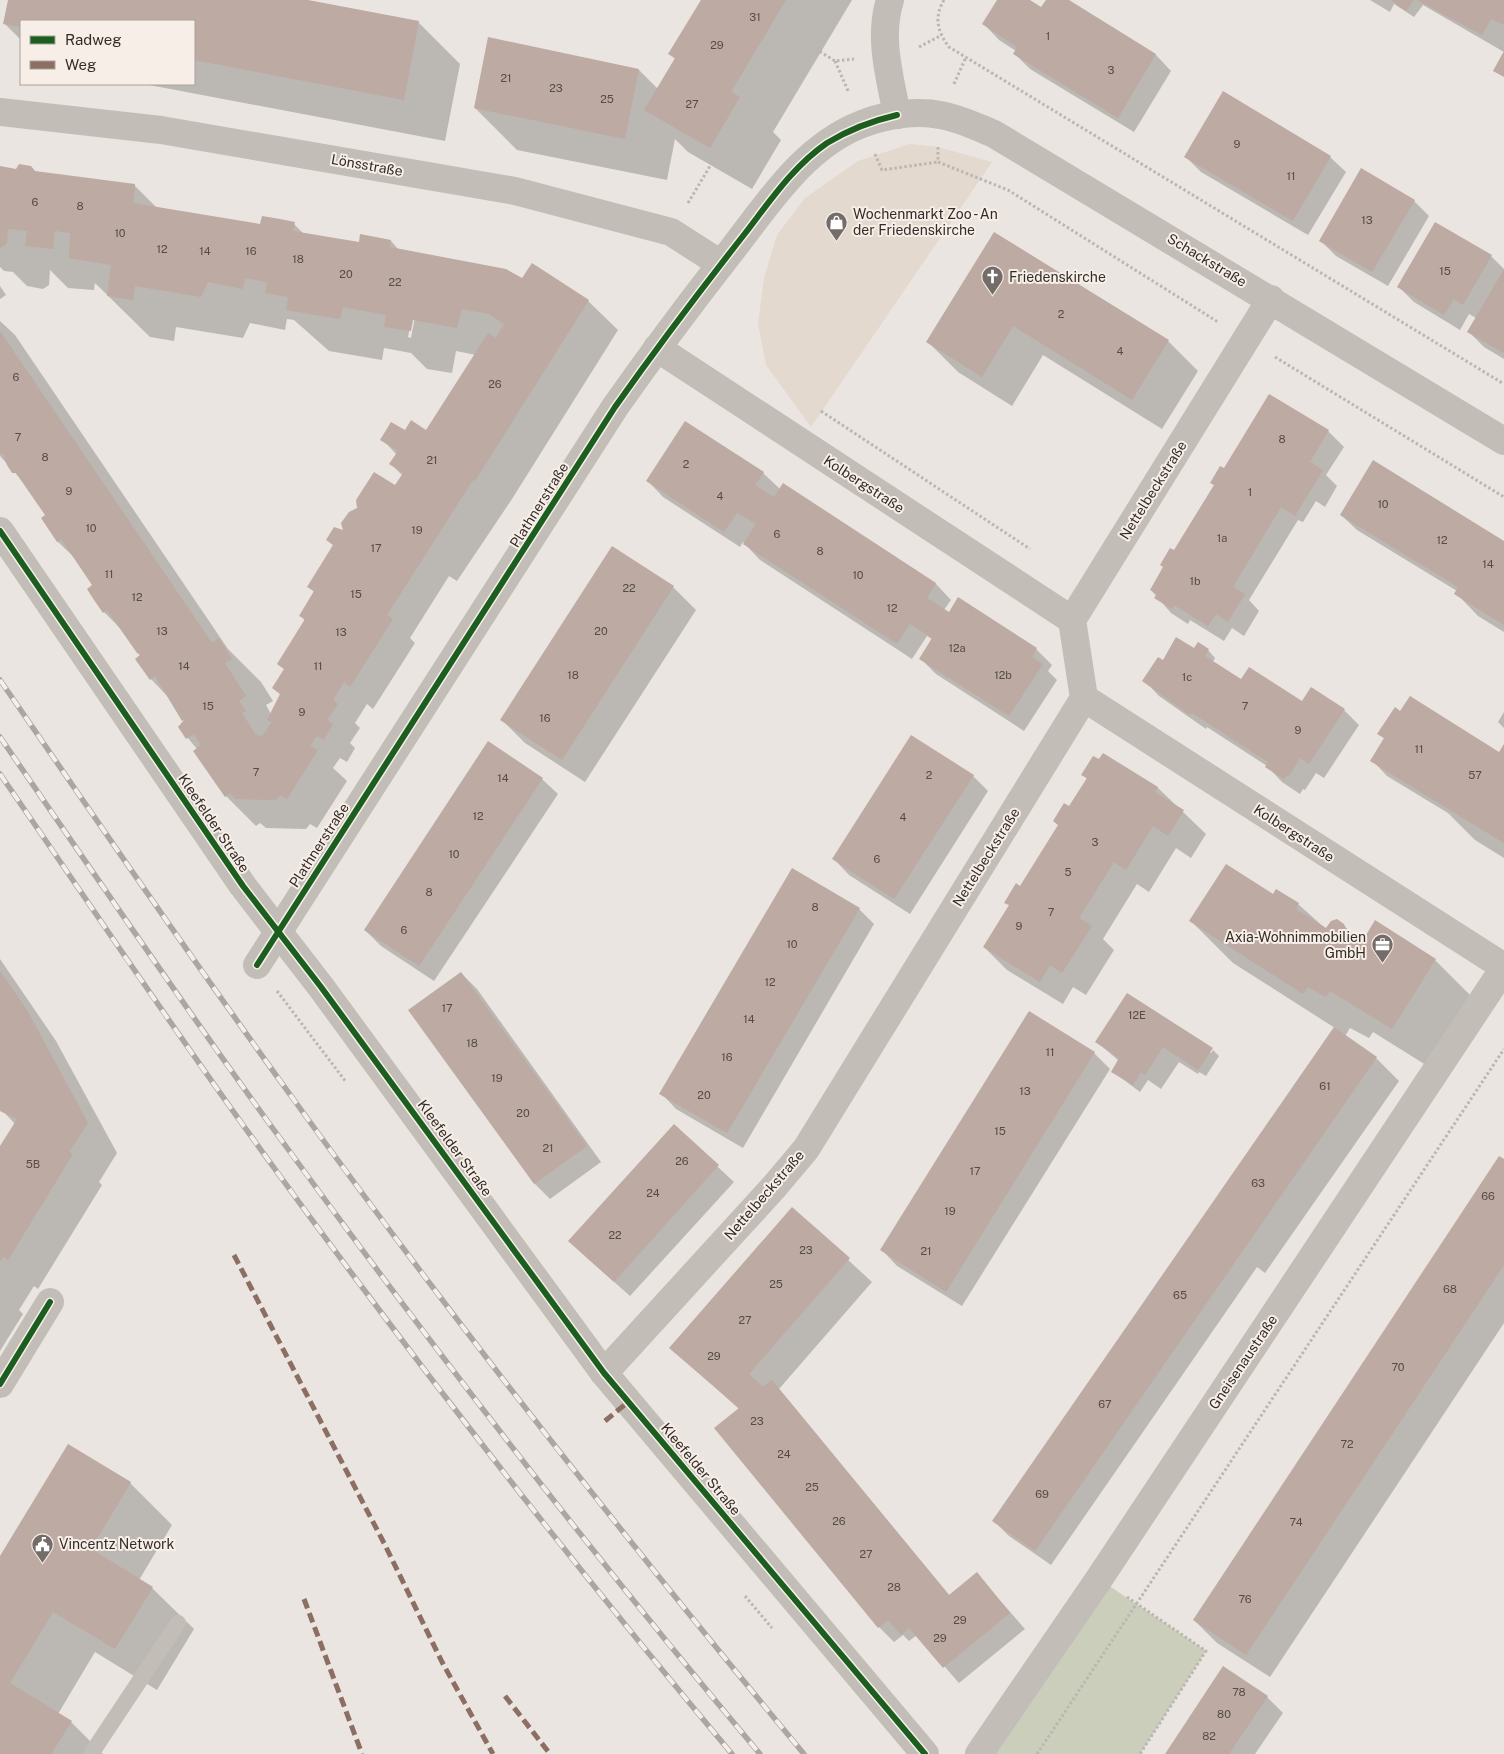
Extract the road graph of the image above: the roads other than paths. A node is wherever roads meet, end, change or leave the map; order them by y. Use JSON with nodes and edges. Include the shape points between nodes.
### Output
{"nodes":[{"id":1,"x":890,"y":0,"type":"edge"},
{"id":2,"x":0,"y":112,"type":"edge"},
{"id":3,"x":897,"y":115,"type":"junction"},
{"id":4,"x":721,"y":264,"type":"junction"},
{"id":5,"x":1271,"y":299,"type":"junction"},
{"id":6,"x":657,"y":348,"type":"junction"},
{"id":7,"x":1504,"y":441,"type":"edge"},
{"id":8,"x":0,"y":531,"type":"edge"},
{"id":9,"x":1072,"y":620,"type":"junction"},
{"id":10,"x":1084,"y":698,"type":"junction"},
{"id":11,"x":277,"y":933,"type":"junction"},
{"id":12,"x":257,"y":964,"type":"dead end"},
{"id":13,"x":1504,"y":967,"type":"edge"},
{"id":14,"x":50,"y":1302,"type":"dead end"},
{"id":15,"x":604,"y":1373,"type":"junction"},
{"id":16,"x":0,"y":1384,"type":"edge"},
{"id":17,"x":178,"y":1623,"type":"dead end"},
{"id":18,"x":91,"y":1754,"type":"edge"},
{"id":19,"x":924,"y":1754,"type":"edge"},
{"id":20,"x":979,"y":1754,"type":"edge"}],
"edges":[{"from":1,"to":3,"type":"street","via":[[885,17],[885,55]]},
{"from":2,"to":4,"type":"street","name":"Lönsstraße","via":[[161,130],[515,191],[671,232]]},
{"from":3,"to":4,"type":"street","name":"Plathnerstraße","via":[[862,124],[826,144],[801,164]]},
{"from":3,"to":5,"type":"street","name":"Schackstraße","via":[[939,114],[994,134]]},
{"from":4,"to":6,"type":"street","name":"Plathnerstraße"},
{"from":5,"to":7,"type":"street","name":"Schackstraße"},
{"from":5,"to":9,"type":"street","name":"Nettelbeckstraße"},
{"from":6,"to":9,"type":"street","name":"Kolbergstraße"},
{"from":6,"to":11,"type":"street","name":"Plathnerstraße","via":[[615,407]]},
{"from":8,"to":11,"type":"street","name":"Kleefelder Straße"},
{"from":9,"to":10,"type":"street"},
{"from":10,"to":13,"type":"street","name":"Kolbergstraße"},
{"from":10,"to":15,"type":"street","name":"Nettelbeckstraße","via":[[806,1149]]},
{"from":11,"to":12,"type":"street","name":"Plathnerstraße"},
{"from":11,"to":15,"type":"street","name":"Kleefelder Straße","via":[[321,987]]},
{"from":13,"to":20,"type":"street","name":"Gneisenaustraße","via":[[1099,1579]]},
{"from":14,"to":16,"type":"street"},
{"from":15,"to":19,"type":"street","name":"Kleefelder Straße"},
{"from":17,"to":18,"type":"lane"}]}
